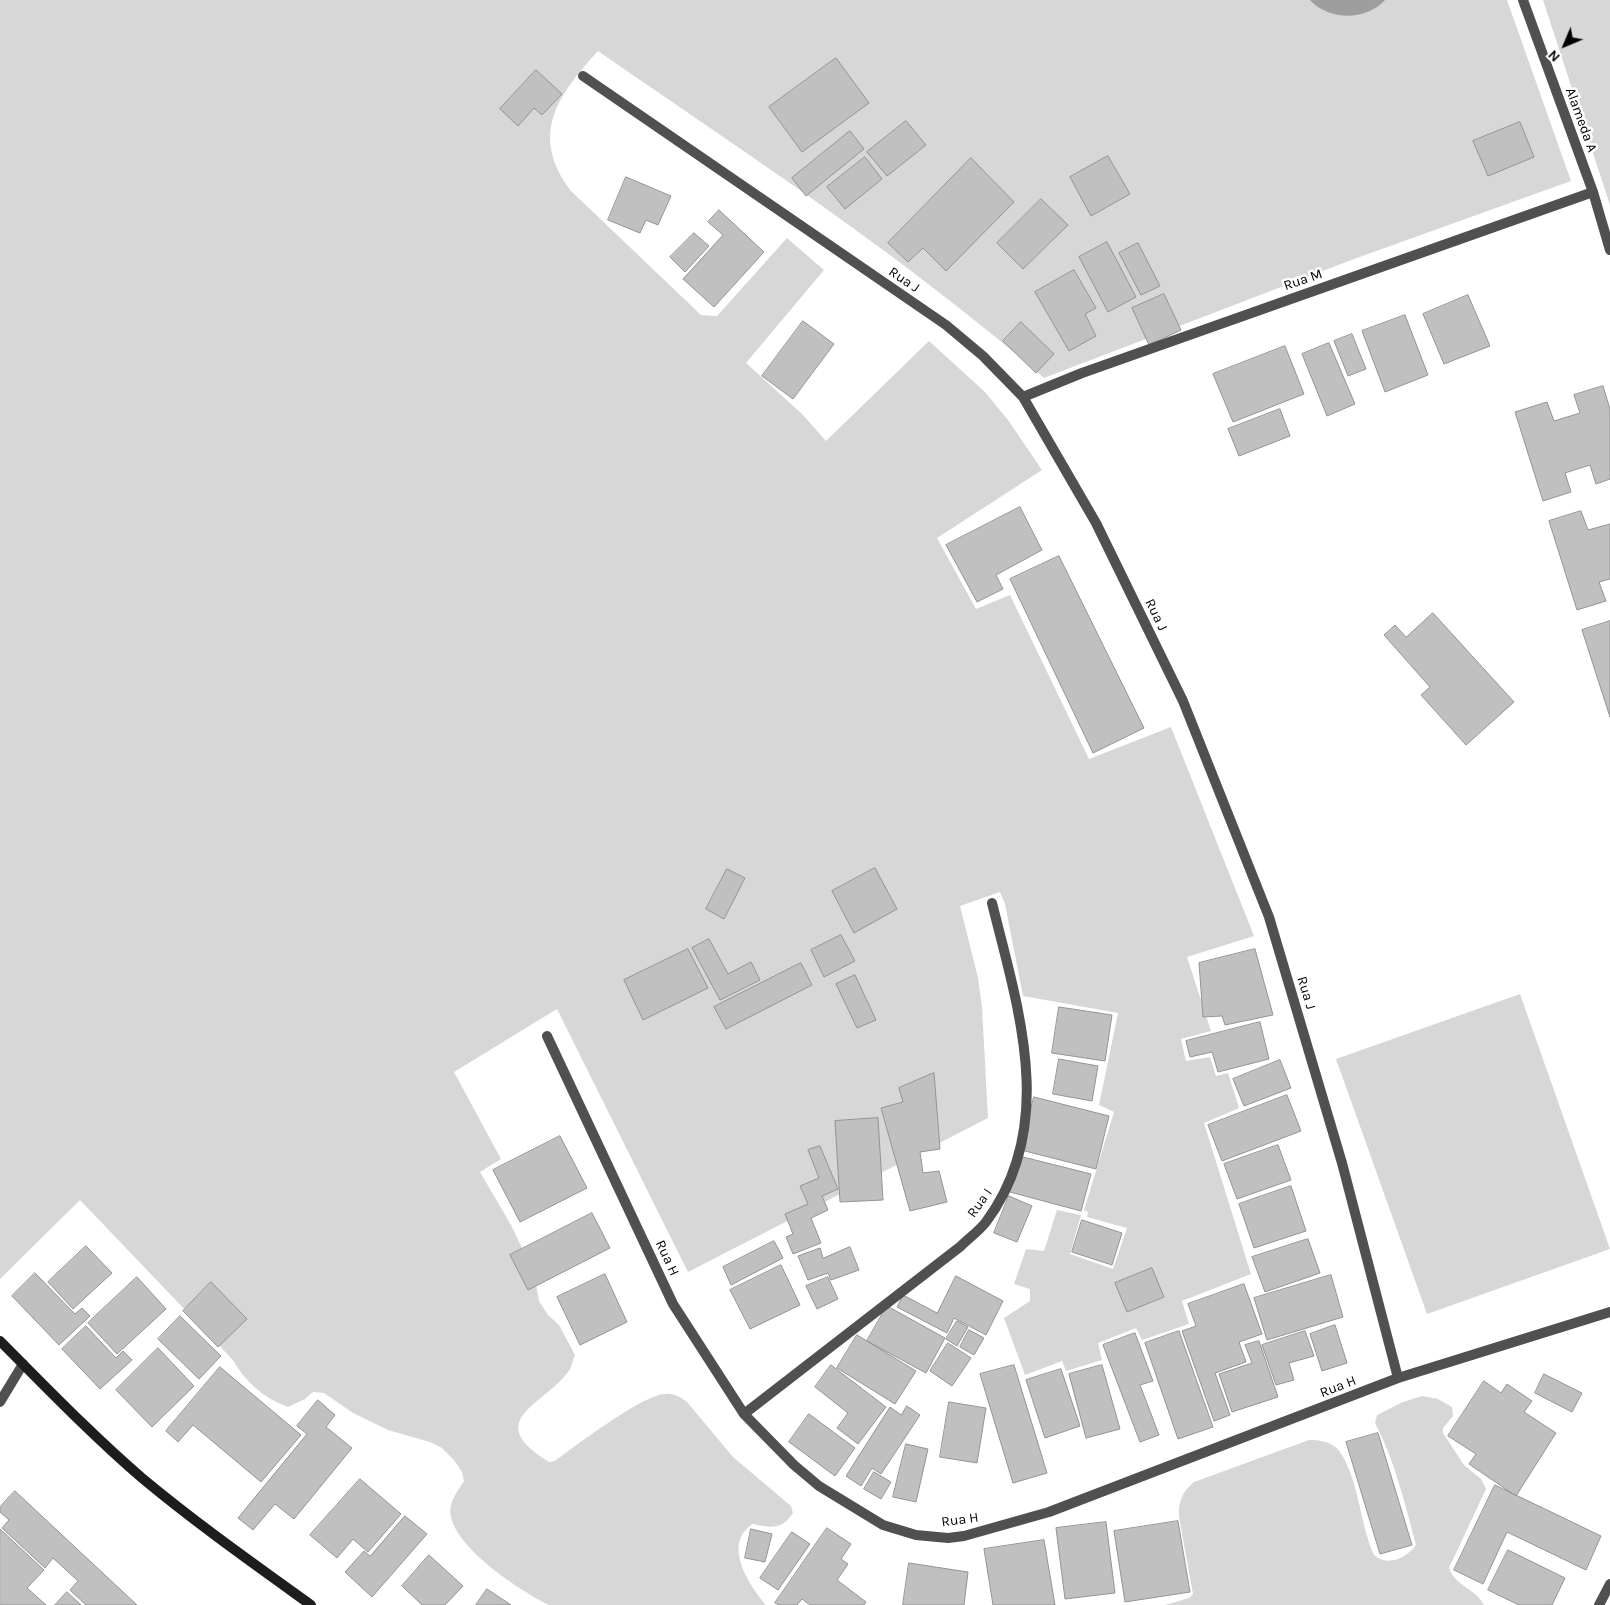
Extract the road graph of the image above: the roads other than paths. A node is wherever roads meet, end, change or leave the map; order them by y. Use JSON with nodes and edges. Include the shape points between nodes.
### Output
{"nodes":[{"id":1,"x":1523,"y":0,"type":"edge"},
{"id":2,"x":583,"y":76,"type":"dead end"},
{"id":3,"x":1593,"y":192,"type":"junction"},
{"id":4,"x":1610,"y":250,"type":"edge"},
{"id":5,"x":1023,"y":397,"type":"junction"},
{"id":6,"x":992,"y":902,"type":"dead end"},
{"id":7,"x":547,"y":1036,"type":"dead end"},
{"id":8,"x":1610,"y":1312,"type":"edge"},
{"id":9,"x":0,"y":1341,"type":"edge"},
{"id":10,"x":23,"y":1364,"type":"junction"},
{"id":11,"x":1398,"y":1378,"type":"junction"},
{"id":12,"x":0,"y":1402,"type":"edge"},
{"id":13,"x":744,"y":1414,"type":"junction"},
{"id":14,"x":1610,"y":1584,"type":"edge"},
{"id":15,"x":311,"y":1605,"type":"edge"},
{"id":16,"x":1600,"y":1605,"type":"edge"}],
"edges":[{"from":1,"to":3,"type":"street","name":"Alameda A"},
{"from":2,"to":5,"type":"street","name":"Rua J","via":[[946,325],[983,356]]},
{"from":3,"to":4,"type":"street","name":"Alameda A"},
{"from":3,"to":5,"type":"street","name":"Rua M","via":[[1082,373]]},
{"from":5,"to":11,"type":"street","name":"Rua J","via":[[1096,523],[1183,701],[1269,916],[1342,1163]]},
{"from":6,"to":13,"type":"street","name":"Rua I","via":[[1014,993],[1028,1081],[1022,1138],[1002,1198],[985,1224],[961,1246]]},
{"from":7,"to":13,"type":"street","name":"Rua H","via":[[673,1304]]},
{"from":8,"to":11,"type":"street","name":"Rua H"},
{"from":9,"to":10,"type":"main road"},
{"from":10,"to":12,"type":"street"},
{"from":10,"to":15,"type":"main road","via":[[141,1477]]},
{"from":11,"to":13,"type":"street","name":"Rua H","via":[[1049,1512],[983,1532],[948,1538],[916,1535],[872,1519],[800,1470]]},
{"from":14,"to":16,"type":"street"}]}
